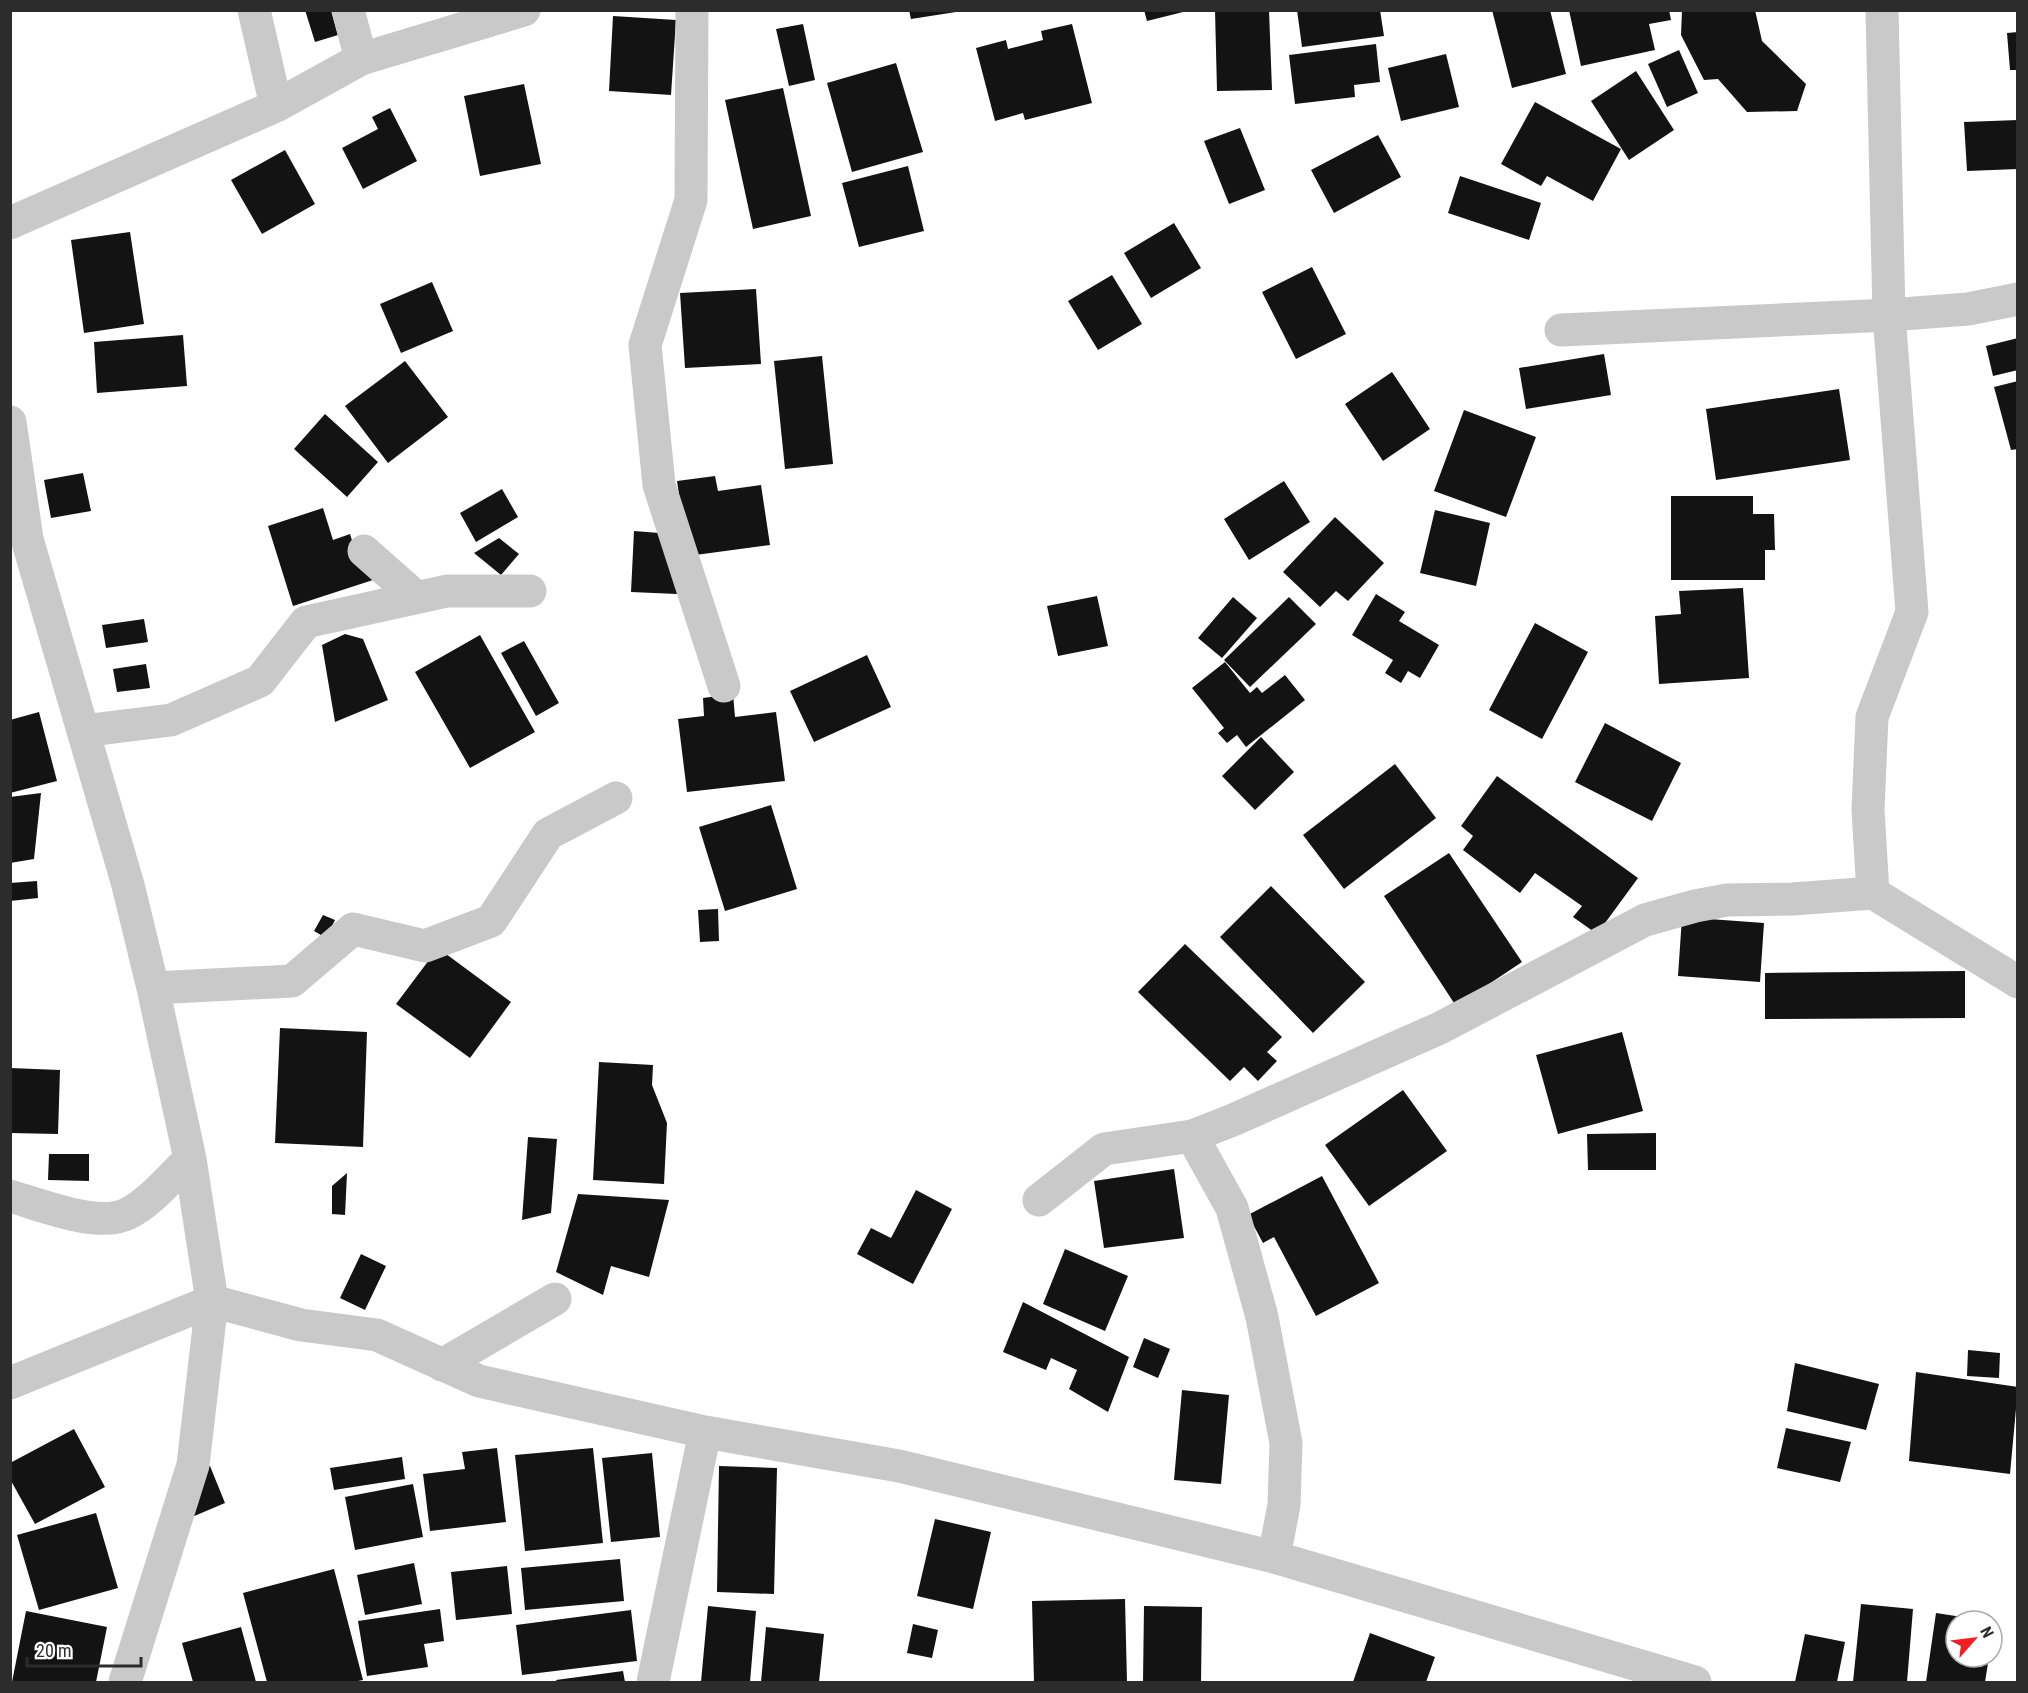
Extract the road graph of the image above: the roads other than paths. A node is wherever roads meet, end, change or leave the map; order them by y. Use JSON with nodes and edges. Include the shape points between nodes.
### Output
{"nodes":[{"id":1,"x":254,"y":10,"type":"edge"},
{"id":2,"x":348,"y":10,"type":"edge"},
{"id":3,"x":524,"y":10,"type":"edge"},
{"id":4,"x":692,"y":10,"type":"edge"},
{"id":5,"x":1882,"y":10,"type":"edge"},
{"id":6,"x":362,"y":59,"type":"junction"},
{"id":7,"x":276,"y":106,"type":"junction"},
{"id":8,"x":10,"y":223,"type":"edge"},
{"id":9,"x":2018,"y":299,"type":"edge"},
{"id":10,"x":1889,"y":315,"type":"junction"},
{"id":11,"x":1561,"y":330,"type":"dead end"},
{"id":12,"x":10,"y":422,"type":"edge"},
{"id":13,"x":363,"y":550,"type":"dead end"},
{"id":14,"x":530,"y":591,"type":"dead end"},
{"id":15,"x":416,"y":597,"type":"junction"},
{"id":16,"x":724,"y":686,"type":"dead end"},
{"id":17,"x":83,"y":731,"type":"junction"},
{"id":18,"x":616,"y":798,"type":"dead end"},
{"id":19,"x":1873,"y":893,"type":"junction"},
{"id":20,"x":2018,"y":982,"type":"edge"},
{"id":21,"x":153,"y":988,"type":"junction"},
{"id":22,"x":1192,"y":1136,"type":"junction"},
{"id":23,"x":190,"y":1159,"type":"junction"},
{"id":24,"x":10,"y":1196,"type":"edge"},
{"id":25,"x":1039,"y":1200,"type":"dead end"},
{"id":26,"x":555,"y":1299,"type":"dead end"},
{"id":27,"x":212,"y":1301,"type":"junction"},
{"id":28,"x":442,"y":1365,"type":"junction"},
{"id":29,"x":10,"y":1383,"type":"edge"},
{"id":30,"x":705,"y":1432,"type":"junction"},
{"id":31,"x":1274,"y":1557,"type":"junction"},
{"id":32,"x":125,"y":1683,"type":"edge"},
{"id":33,"x":653,"y":1683,"type":"edge"},
{"id":34,"x":1695,"y":1683,"type":"edge"}],
"edges":[{"from":1,"to":7,"type":"street"},
{"from":2,"to":6,"type":"street"},
{"from":3,"to":6,"type":"street"},
{"from":4,"to":16,"type":"street","via":[[691,200],[645,345],[659,485]]},
{"from":5,"to":10,"type":"street"},
{"from":6,"to":7,"type":"street"},
{"from":7,"to":8,"type":"street"},
{"from":9,"to":10,"type":"street","via":[[1968,309]]},
{"from":10,"to":11,"type":"street"},
{"from":10,"to":19,"type":"street","via":[[1912,612],[1872,717],[1868,810]]},
{"from":12,"to":17,"type":"street","via":[[27,539]]},
{"from":13,"to":15,"type":"street"},
{"from":14,"to":15,"type":"street","via":[[447,591]]},
{"from":15,"to":17,"type":"street","via":[[306,622],[260,681],[171,720]]},
{"from":17,"to":21,"type":"street"},
{"from":18,"to":21,"type":"street","via":[[548,834],[491,921],[425,946],[353,929],[292,981]]},
{"from":19,"to":20,"type":"street"},
{"from":19,"to":22,"type":"street","via":[[1727,900],[1645,920],[1440,1028]]},
{"from":21,"to":23,"type":"street"},
{"from":22,"to":25,"type":"street","via":[[1104,1149]]},
{"from":22,"to":31,"type":"street","via":[[1232,1208],[1269,1351],[1286,1443],[1284,1504]]},
{"from":23,"to":24,"type":"street","via":[[126,1214],[89,1219]]},
{"from":23,"to":27,"type":"street"},
{"from":26,"to":28,"type":"street"},
{"from":27,"to":28,"type":"street","via":[[301,1325],[377,1335]]},
{"from":27,"to":29,"type":"street"},
{"from":27,"to":32,"type":"street","via":[[193,1465]]},
{"from":28,"to":30,"type":"street","via":[[479,1381]]},
{"from":30,"to":31,"type":"street","via":[[899,1466]]},
{"from":30,"to":33,"type":"street"},
{"from":31,"to":34,"type":"street"}]}
